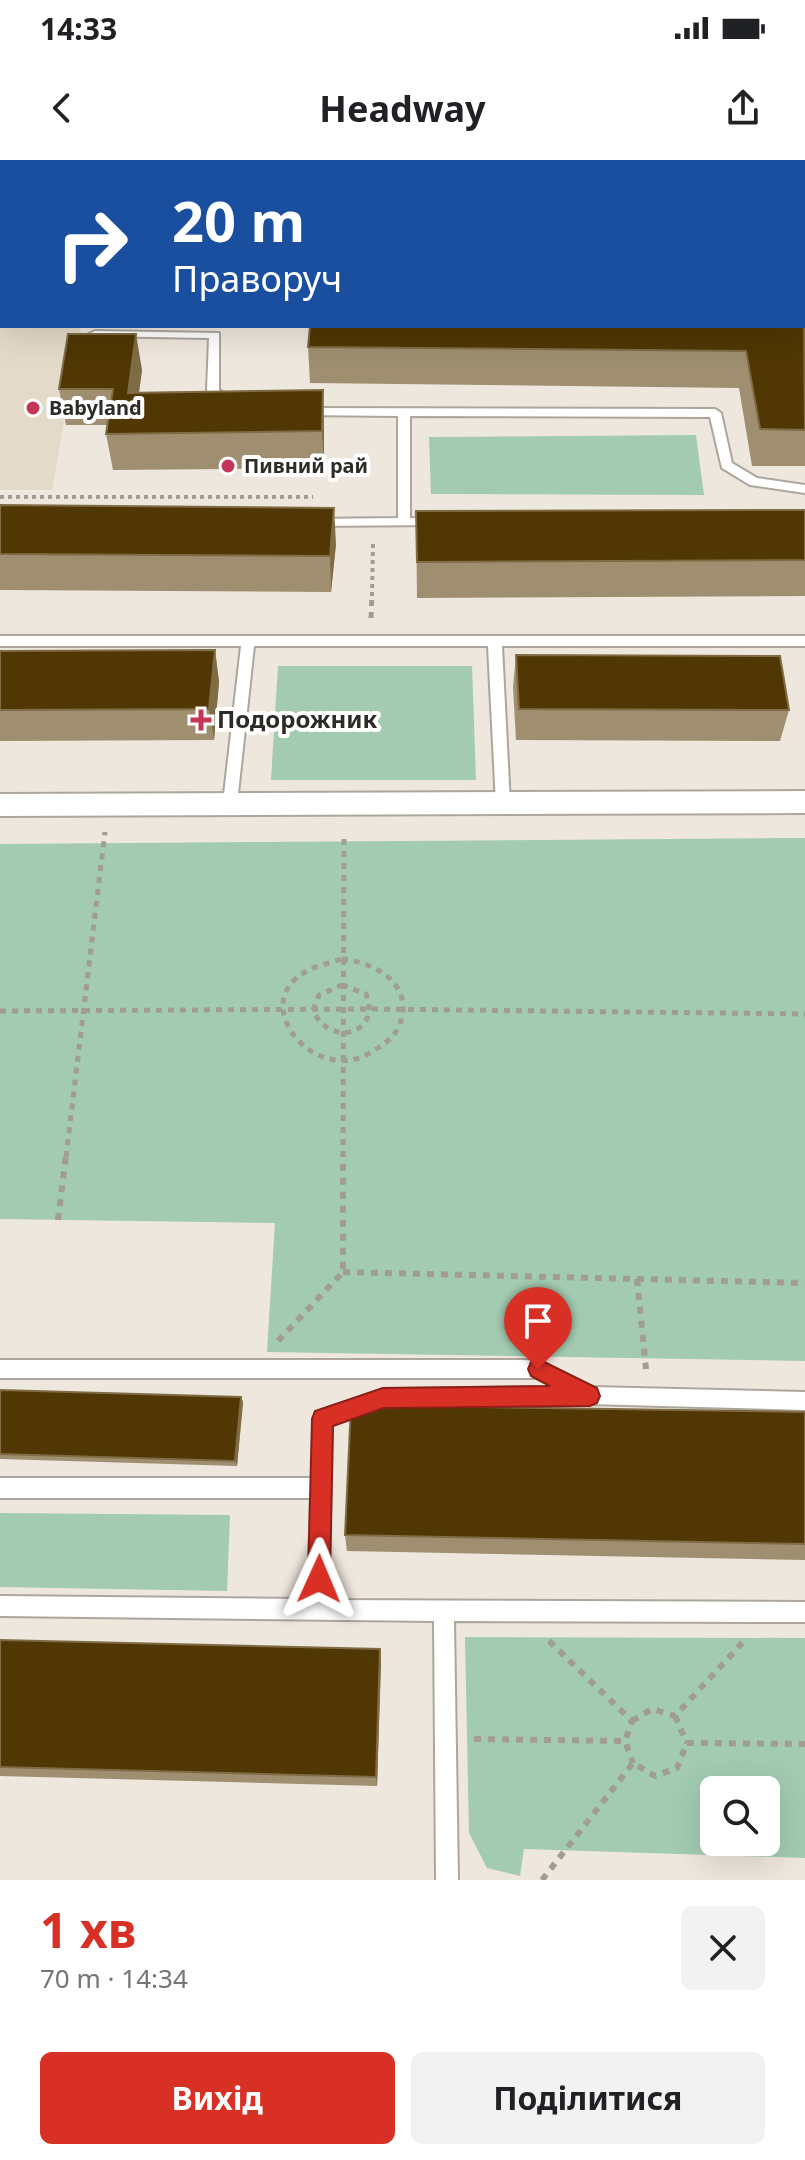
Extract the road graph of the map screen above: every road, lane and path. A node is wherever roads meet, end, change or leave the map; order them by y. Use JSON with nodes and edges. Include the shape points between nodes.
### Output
{"nodes":[{"id":1,"x":219,"y":330,"type":"edge"},
{"id":2,"x":95,"y":334,"type":"edge"},
{"id":3,"x":246,"y":411,"type":"edge"},
{"id":4,"x":294,"y":412,"type":"edge"},
{"id":5,"x":404,"y":413,"type":"junction"},
{"id":6,"x":805,"y":489,"type":"edge"},
{"id":7,"x":0,"y":497,"type":"edge"},
{"id":8,"x":324,"y":497,"type":"dead end"},
{"id":9,"x":296,"y":522,"type":"edge"},
{"id":10,"x":374,"y":522,"type":"junction"},
{"id":11,"x":404,"y":522,"type":"junction"},
{"id":12,"x":450,"y":522,"type":"edge"},
{"id":13,"x":0,"y":641,"type":"edge"},
{"id":14,"x":805,"y":641,"type":"edge"},
{"id":15,"x":248,"y":643,"type":"junction"},
{"id":16,"x":370,"y":643,"type":"junction"},
{"id":17,"x":495,"y":643,"type":"junction"},
{"id":18,"x":805,"y":802,"type":"edge"},
{"id":19,"x":230,"y":803,"type":"junction"},
{"id":20,"x":108,"y":804,"type":"junction"},
{"id":21,"x":345,"y":804,"type":"junction"},
{"id":22,"x":503,"y":804,"type":"junction"},
{"id":23,"x":0,"y":805,"type":"edge"},
{"id":24,"x":342,"y":959,"type":"junction"},
{"id":25,"x":342,"y":985,"type":"junction"},
{"id":26,"x":372,"y":1009,"type":"junction"},
{"id":27,"x":403,"y":1009,"type":"junction"},
{"id":28,"x":282,"y":1010,"type":"junction"},
{"id":29,"x":313,"y":1010,"type":"junction"},
{"id":30,"x":342,"y":1010,"type":"junction"},
{"id":31,"x":0,"y":1011,"type":"edge"},
{"id":32,"x":85,"y":1011,"type":"junction"},
{"id":33,"x":805,"y":1014,"type":"edge"},
{"id":34,"x":343,"y":1034,"type":"junction"},
{"id":35,"x":343,"y":1061,"type":"junction"},
{"id":36,"x":58,"y":1220,"type":"dead end"},
{"id":37,"x":343,"y":1272,"type":"junction"},
{"id":38,"x":637,"y":1279,"type":"junction"},
{"id":39,"x":805,"y":1283,"type":"edge"},
{"id":40,"x":267,"y":1352,"type":"dead end"},
{"id":41,"x":0,"y":1369,"type":"edge"},
{"id":42,"x":590,"y":1396,"type":"junction"},
{"id":43,"x":649,"y":1398,"type":"junction"},
{"id":44,"x":805,"y":1401,"type":"edge"},
{"id":45,"x":0,"y":1488,"type":"edge"},
{"id":46,"x":321,"y":1488,"type":"junction"},
{"id":47,"x":0,"y":1606,"type":"edge"},
{"id":48,"x":318,"y":1610,"type":"junction"},
{"id":49,"x":444,"y":1611,"type":"junction"},
{"id":50,"x":534,"y":1611,"type":"junction"},
{"id":51,"x":751,"y":1611,"type":"junction"},
{"id":52,"x":805,"y":1612,"type":"edge"},
{"id":53,"x":675,"y":1716,"type":"junction"},
{"id":54,"x":632,"y":1721,"type":"junction"},
{"id":55,"x":446,"y":1739,"type":"junction"},
{"id":56,"x":625,"y":1741,"type":"junction"},
{"id":57,"x":687,"y":1743,"type":"junction"},
{"id":58,"x":805,"y":1744,"type":"edge"},
{"id":59,"x":633,"y":1763,"type":"junction"},
{"id":60,"x":447,"y":1880,"type":"edge"},
{"id":61,"x":542,"y":1880,"type":"edge"}],
"edges":[{"from":1,"to":2,"type":"lane"},
{"from":1,"to":3,"type":"lane","via":[[213,391]]},
{"from":4,"to":5,"type":"lane"},
{"from":5,"to":6,"type":"lane","via":[[715,413],[726,465],[754,482]]},
{"from":5,"to":11,"type":"lane"},
{"from":7,"to":8,"type":"path"},
{"from":9,"to":10,"type":"lane"},
{"from":10,"to":11,"type":"lane"},
{"from":10,"to":16,"type":"path"},
{"from":11,"to":12,"type":"lane"},
{"from":13,"to":15,"type":"lane"},
{"from":14,"to":17,"type":"lane"},
{"from":15,"to":16,"type":"lane"},
{"from":15,"to":19,"type":"lane"},
{"from":16,"to":17,"type":"lane"},
{"from":17,"to":22,"type":"lane"},
{"from":18,"to":22,"type":"street"},
{"from":19,"to":20,"type":"street"},
{"from":19,"to":21,"type":"street"},
{"from":20,"to":23,"type":"street"},
{"from":20,"to":32,"type":"path"},
{"from":21,"to":22,"type":"street"},
{"from":21,"to":24,"type":"path"},
{"from":24,"to":25,"type":"path"},
{"from":24,"to":27,"type":"path","via":[[378,968],[400,993]]},
{"from":24,"to":28,"type":"path","via":[[307,969],[285,995]]},
{"from":25,"to":26,"type":"path","via":[[366,994]]},
{"from":25,"to":29,"type":"path","via":[[319,995]]},
{"from":25,"to":30,"type":"path"},
{"from":26,"to":27,"type":"path"},
{"from":26,"to":30,"type":"path"},
{"from":26,"to":34,"type":"path","via":[[367,1023]]},
{"from":27,"to":33,"type":"path"},
{"from":27,"to":35,"type":"path","via":[[392,1038],[379,1050]]},
{"from":28,"to":29,"type":"path"},
{"from":28,"to":32,"type":"path"},
{"from":28,"to":35,"type":"path","via":[[293,1040],[307,1052]]},
{"from":29,"to":30,"type":"path"},
{"from":29,"to":34,"type":"path","via":[[325,1030]]},
{"from":30,"to":34,"type":"path"},
{"from":31,"to":32,"type":"path"},
{"from":32,"to":36,"type":"path"},
{"from":34,"to":35,"type":"path"},
{"from":35,"to":37,"type":"path"},
{"from":37,"to":38,"type":"path"},
{"from":37,"to":40,"type":"path"},
{"from":38,"to":39,"type":"path"},
{"from":38,"to":43,"type":"path"},
{"from":41,"to":42,"type":"lane","via":[[538,1369]]},
{"from":42,"to":43,"type":"lane"},
{"from":42,"to":46,"type":"lane","via":[[383,1398],[323,1419]]},
{"from":43,"to":44,"type":"lane"},
{"from":45,"to":46,"type":"lane"},
{"from":46,"to":48,"type":"lane"},
{"from":47,"to":48,"type":"lane"},
{"from":48,"to":49,"type":"lane"},
{"from":49,"to":50,"type":"lane"},
{"from":49,"to":55,"type":"lane"},
{"from":50,"to":51,"type":"lane"},
{"from":50,"to":54,"type":"path","via":[[534,1627]]},
{"from":51,"to":52,"type":"lane"},
{"from":51,"to":53,"type":"path","via":[[752,1631]]},
{"from":53,"to":54,"type":"path","via":[[663,1708],[647,1708]]},
{"from":53,"to":57,"type":"path"},
{"from":54,"to":56,"type":"path"},
{"from":55,"to":56,"type":"path"},
{"from":55,"to":60,"type":"lane"},
{"from":56,"to":59,"type":"path"},
{"from":57,"to":58,"type":"path"},
{"from":57,"to":59,"type":"path","via":[[677,1768],[655,1776]]},
{"from":59,"to":61,"type":"path"}]}
